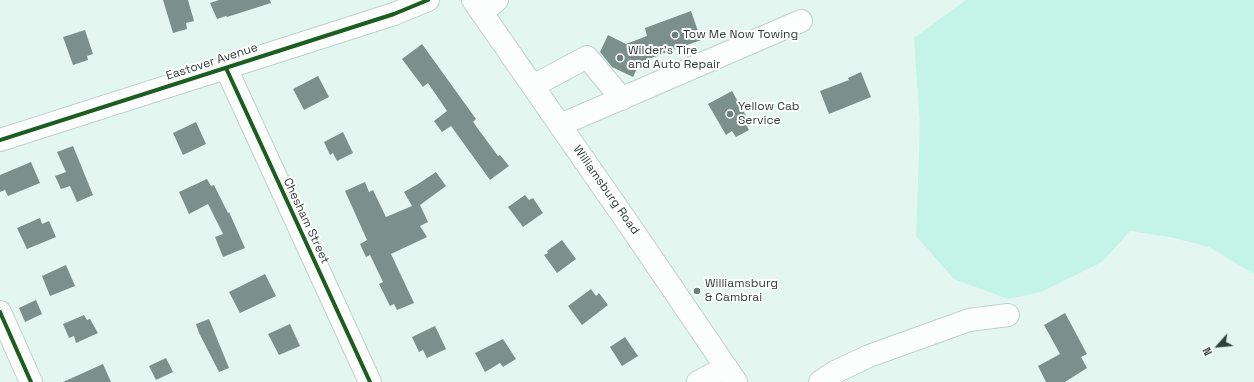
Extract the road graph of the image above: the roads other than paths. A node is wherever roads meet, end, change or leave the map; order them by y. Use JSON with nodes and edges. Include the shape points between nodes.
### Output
{"nodes":[{"id":1,"x":428,"y":0,"type":"edge"},
{"id":2,"x":484,"y":4,"type":"edge"},
{"id":3,"x":801,"y":20,"type":"dead end"},
{"id":4,"x":226,"y":68,"type":"junction"},
{"id":5,"x":533,"y":86,"type":"junction"},
{"id":6,"x":622,"y":99,"type":"junction"},
{"id":7,"x":560,"y":125,"type":"junction"},
{"id":8,"x":0,"y":140,"type":"edge"},
{"id":9,"x":0,"y":312,"type":"edge"},
{"id":10,"x":1008,"y":315,"type":"dead end"},
{"id":11,"x":731,"y":374,"type":"edge"},
{"id":12,"x":31,"y":382,"type":"edge"},
{"id":13,"x":370,"y":382,"type":"edge"},
{"id":14,"x":698,"y":382,"type":"edge"},
{"id":15,"x":820,"y":382,"type":"edge"}],
"edges":[{"from":1,"to":4,"type":"street","name":"Eastover Avenue","via":[[394,14]]},
{"from":2,"to":5,"type":"street","name":"Williamsburg Road"},
{"from":3,"to":6,"type":"street"},
{"from":4,"to":8,"type":"street","name":"Eastover Avenue"},
{"from":4,"to":13,"type":"street","name":"Chesham Street"},
{"from":5,"to":6,"type":"street","via":[[587,56]]},
{"from":5,"to":7,"type":"street","name":"Williamsburg Road"},
{"from":6,"to":7,"type":"street"},
{"from":7,"to":11,"type":"street","name":"Williamsburg Road"},
{"from":9,"to":12,"type":"street"},
{"from":10,"to":15,"type":"street","via":[[969,320],[869,356]]},
{"from":11,"to":14,"type":"street"}]}
